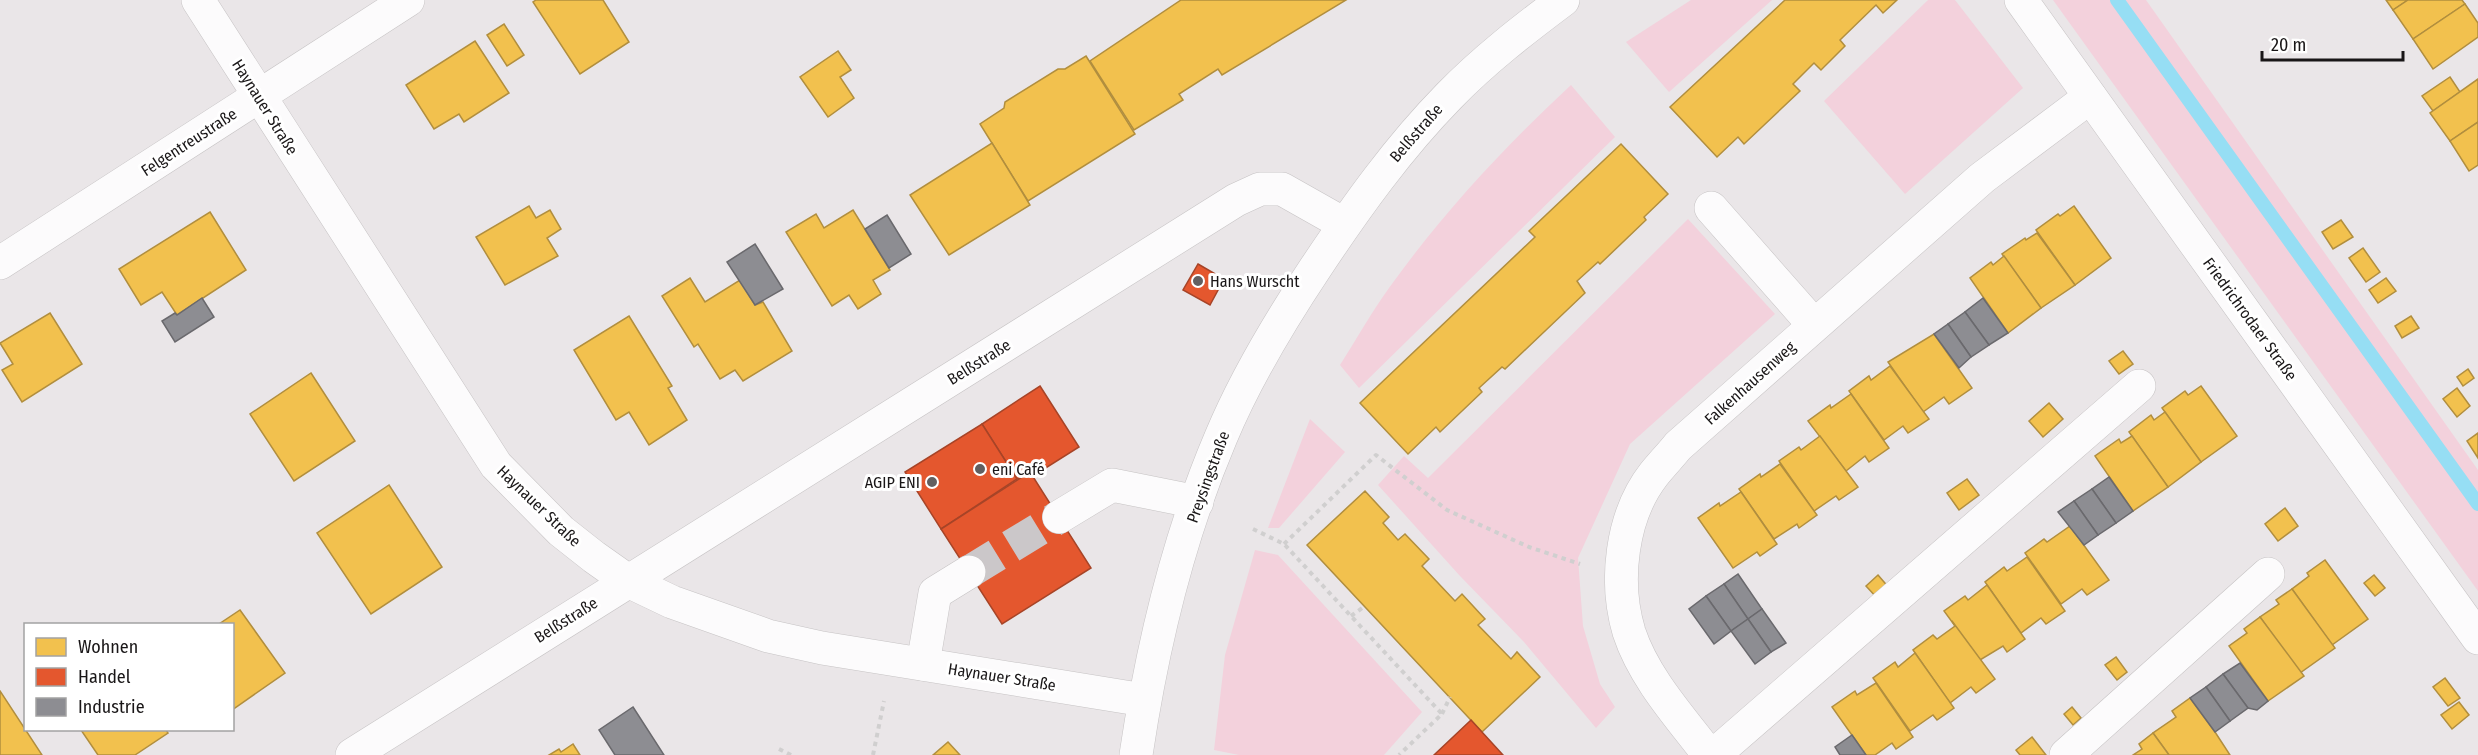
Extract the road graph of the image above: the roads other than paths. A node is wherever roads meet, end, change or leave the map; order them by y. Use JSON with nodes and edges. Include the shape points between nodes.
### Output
{"nodes":[{"id":1,"x":198,"y":0,"type":"edge"},
{"id":2,"x":408,"y":0,"type":"edge"},
{"id":3,"x":1563,"y":0,"type":"edge"},
{"id":4,"x":2021,"y":0,"type":"edge"},
{"id":5,"x":259,"y":96,"type":"junction"},
{"id":6,"x":2090,"y":97,"type":"junction"},
{"id":7,"x":1711,"y":208,"type":"dead end"},
{"id":8,"x":1344,"y":224,"type":"junction"},
{"id":9,"x":0,"y":263,"type":"edge"},
{"id":10,"x":1814,"y":325,"type":"junction"},
{"id":11,"x":2139,"y":386,"type":"dead end"},
{"id":12,"x":1197,"y":502,"type":"junction"},
{"id":13,"x":1059,"y":517,"type":"tunnel mouth"},
{"id":14,"x":969,"y":572,"type":"tunnel mouth"},
{"id":15,"x":2268,"y":574,"type":"dead end"},
{"id":16,"x":628,"y":581,"type":"junction"},
{"id":17,"x":2478,"y":639,"type":"edge"},
{"id":18,"x":923,"y":664,"type":"junction"},
{"id":19,"x":1144,"y":700,"type":"junction"},
{"id":20,"x":352,"y":755,"type":"edge"},
{"id":21,"x":1136,"y":755,"type":"edge"},
{"id":22,"x":1709,"y":755,"type":"edge"},
{"id":23,"x":1714,"y":755,"type":"edge"},
{"id":24,"x":2066,"y":755,"type":"edge"}],
"edges":[{"from":1,"to":5,"type":"street","name":"Haynauer Straße"},
{"from":2,"to":5,"type":"street","name":"Felgentreustraße"},
{"from":3,"to":8,"type":"street","name":"Belßstraße","via":[[1510,40],[1449,96],[1394,157]]},
{"from":4,"to":6,"type":"street","name":"Friedrichrodaer Straße"},
{"from":5,"to":9,"type":"street","name":"Felgentreustraße"},
{"from":5,"to":16,"type":"street","name":"Haynauer Straße","via":[[496,465],[561,531]]},
{"from":6,"to":10,"type":"street","name":"Falkenhausenweg","via":[[1982,178]]},
{"from":6,"to":17,"type":"street","name":"Friedrichrodaer Straße"},
{"from":7,"to":10,"type":"street"},
{"from":8,"to":12,"type":"street","name":"Preysingstraße","via":[[1249,377]]},
{"from":8,"to":16,"type":"street","name":"Belßstraße","via":[[1282,189],[1250,193]]},
{"from":10,"to":22,"type":"street","name":"Falkenhausenweg","via":[[1678,446],[1653,475],[1625,540],[1621,575],[1630,633],[1664,695]]},
{"from":11,"to":23,"type":"street"},
{"from":12,"to":13,"type":"street","via":[[1112,485]]},
{"from":12,"to":19,"type":"street","name":"Preysingstraße","via":[[1166,597]]},
{"from":14,"to":18,"type":"street","via":[[935,593]]},
{"from":15,"to":24,"type":"street"},
{"from":16,"to":18,"type":"street","name":"Haynauer Straße","via":[[697,612],[768,636]]},
{"from":16,"to":20,"type":"street","name":"Belßstraße"},
{"from":18,"to":19,"type":"street","name":"Haynauer Straße"},
{"from":19,"to":21,"type":"street","name":"Preysingstraße"}]}
